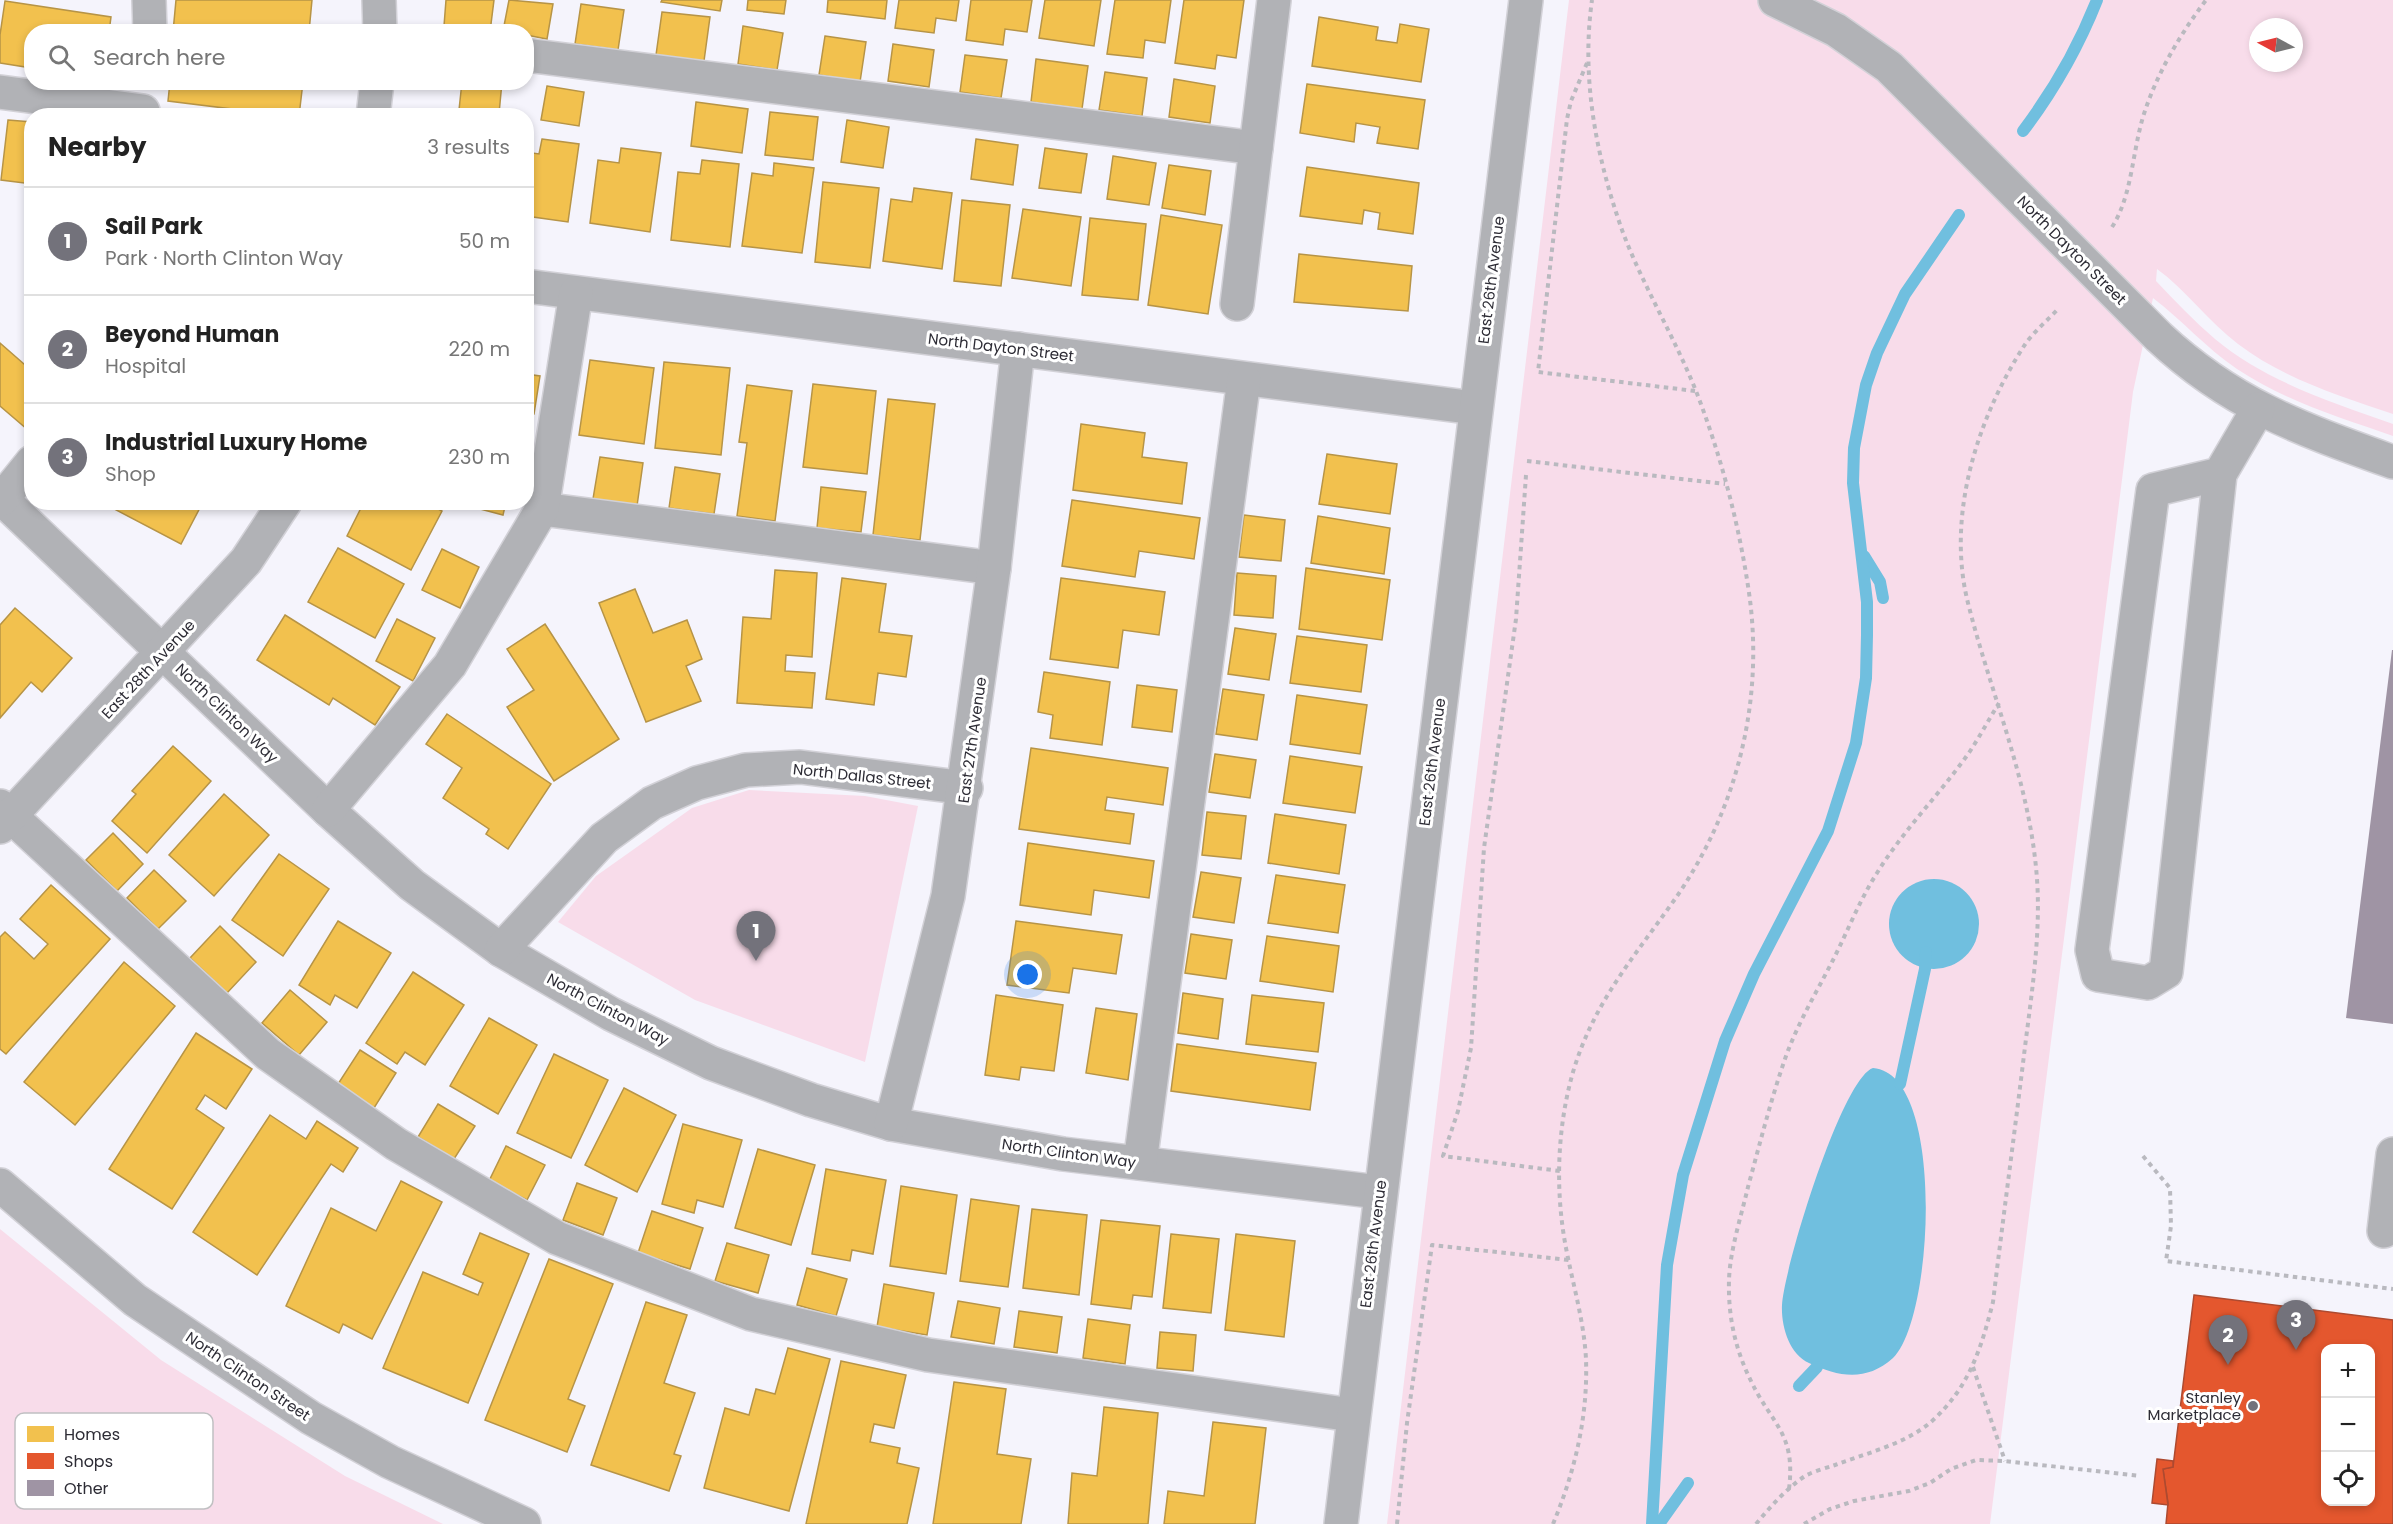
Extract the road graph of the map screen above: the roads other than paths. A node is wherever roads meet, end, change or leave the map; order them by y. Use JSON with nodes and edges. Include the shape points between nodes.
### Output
{"nodes":[{"id":1,"x":149,"y":0,"type":"edge"},
{"id":2,"x":379,"y":0,"type":"edge"},
{"id":3,"x":1274,"y":0,"type":"edge"},
{"id":4,"x":1526,"y":0,"type":"edge"},
{"id":5,"x":1775,"y":0,"type":"edge"},
{"id":6,"x":150,"y":24,"type":"edge"},
{"id":7,"x":380,"y":24,"type":"edge"},
{"id":8,"x":534,"y":56,"type":"edge"},
{"id":9,"x":376,"y":90,"type":"edge"},
{"id":10,"x":0,"y":92,"type":"edge"},
{"id":11,"x":144,"y":103,"type":"edge"},
{"id":12,"x":374,"y":108,"type":"edge"},
{"id":13,"x":1257,"y":148,"type":"junction"},
{"id":14,"x":534,"y":287,"type":"edge"},
{"id":15,"x":576,"y":293,"type":"junction"},
{"id":16,"x":1237,"y":304,"type":"dead end"},
{"id":17,"x":1018,"y":349,"type":"junction"},
{"id":18,"x":1244,"y":379,"type":"junction"},
{"id":19,"x":1476,"y":408,"type":"junction"},
{"id":20,"x":2258,"y":409,"type":"junction"},
{"id":21,"x":2393,"y":462,"type":"edge"},
{"id":22,"x":24,"y":471,"type":"edge"},
{"id":23,"x":2220,"y":474,"type":"junction"},
{"id":24,"x":1,"y":498,"type":"edge"},
{"id":25,"x":542,"y":509,"type":"junction"},
{"id":26,"x":280,"y":510,"type":"edge"},
{"id":27,"x":994,"y":568,"type":"junction"},
{"id":28,"x":164,"y":653,"type":"junction"},
{"id":29,"x":966,"y":788,"type":"junction"},
{"id":30,"x":328,"y":810,"type":"junction"},
{"id":31,"x":3,"y":816,"type":"edge"},
{"id":32,"x":501,"y":950,"type":"junction"},
{"id":33,"x":891,"y":1124,"type":"junction"},
{"id":34,"x":2393,"y":1154,"type":"edge"},
{"id":35,"x":1140,"y":1163,"type":"junction"},
{"id":36,"x":0,"y":1185,"type":"edge"},
{"id":37,"x":1379,"y":1192,"type":"junction"},
{"id":38,"x":2384,"y":1231,"type":"dead end"},
{"id":39,"x":1352,"y":1415,"type":"junction"},
{"id":40,"x":524,"y":1524,"type":"edge"},
{"id":41,"x":1341,"y":1524,"type":"edge"}],
"edges":[{"from":1,"to":6,"type":"street"},
{"from":2,"to":7,"type":"street"},
{"from":3,"to":13,"type":"street"},
{"from":4,"to":19,"type":"street","name":"East 26th Avenue"},
{"from":5,"to":20,"type":"street","name":"North Dayton Street","via":[[1836,30],[1889,67],[2159,337],[2195,370]]},
{"from":8,"to":13,"type":"street"},
{"from":9,"to":12,"type":"street"},
{"from":10,"to":11,"type":"street"},
{"from":13,"to":16,"type":"street"},
{"from":14,"to":15,"type":"street","name":"North Dayton Street"},
{"from":15,"to":17,"type":"street","name":"North Dayton Street"},
{"from":15,"to":25,"type":"street"},
{"from":17,"to":18,"type":"street","name":"North Dayton Street"},
{"from":17,"to":27,"type":"street","name":"East 27th Avenue"},
{"from":18,"to":19,"type":"street","name":"North Dayton Street"},
{"from":18,"to":35,"type":"street"},
{"from":19,"to":37,"type":"street","name":"East 26th Avenue"},
{"from":20,"to":21,"type":"street","name":"North Dayton Street"},
{"from":20,"to":23,"type":"street"},
{"from":22,"to":24,"type":"street"},
{"from":23,"to":23,"type":"street","via":[[2166,972],[2148,983],[2098,975],[2092,950],[2153,490]]},
{"from":24,"to":28,"type":"street","name":"North Clinton Way"},
{"from":25,"to":27,"type":"street"},
{"from":25,"to":30,"type":"street","via":[[450,664]]},
{"from":26,"to":28,"type":"street","name":"East 28th Avenue","via":[[246,561]]},
{"from":27,"to":29,"type":"street","name":"East 27th Avenue"},
{"from":28,"to":30,"type":"street","name":"North Clinton Way"},
{"from":28,"to":31,"type":"street","name":"East 28th Avenue"},
{"from":29,"to":32,"type":"street","name":"North Dallas Street","via":[[800,767],[746,770],[697,783],[652,803],[604,838]]},
{"from":29,"to":33,"type":"street","name":"East 27th Avenue","via":[[948,896]]},
{"from":30,"to":32,"type":"street","name":"North Clinton Way","via":[[412,885]]},
{"from":31,"to":39,"type":"street","via":[[268,1054],[396,1144],[556,1238],[751,1314],[928,1355]]},
{"from":32,"to":33,"type":"street","name":"North Clinton Way","via":[[611,1014],[711,1063]]},
{"from":33,"to":35,"type":"street","name":"North Clinton Way","via":[[970,1140]]},
{"from":34,"to":38,"type":"street"},
{"from":35,"to":37,"type":"street","name":"North Clinton Way"},
{"from":36,"to":40,"type":"street","name":"North Clinton Street","via":[[135,1300],[311,1418],[390,1462]]},
{"from":37,"to":39,"type":"street","name":"East 26th Avenue"},
{"from":39,"to":41,"type":"street","name":"East 26th Avenue"}]}
